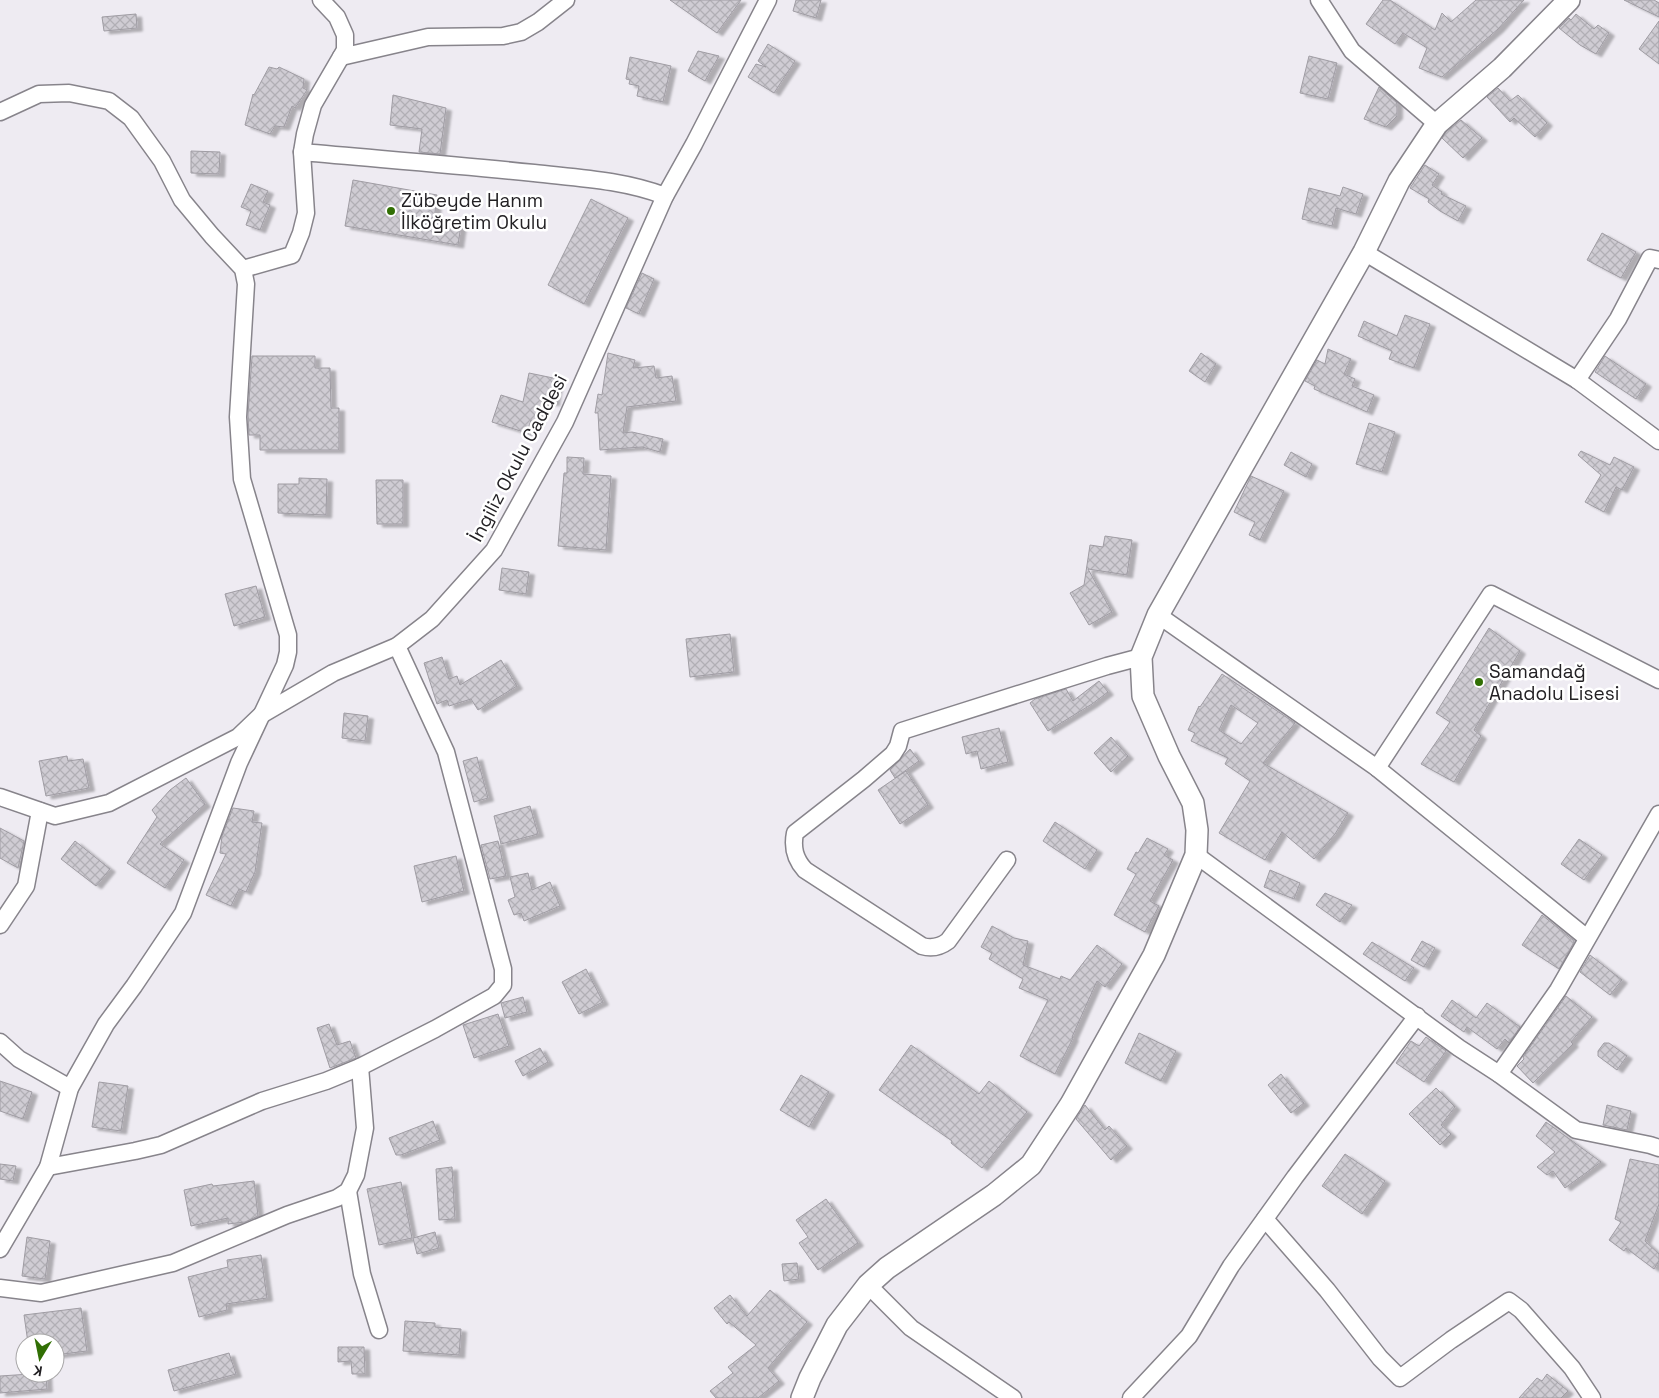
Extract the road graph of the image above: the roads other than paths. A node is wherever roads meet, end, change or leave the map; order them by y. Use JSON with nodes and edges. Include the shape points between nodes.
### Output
{"nodes":[{"id":1,"x":321,"y":0,"type":"edge"},
{"id":2,"x":566,"y":0,"type":"edge"},
{"id":3,"x":768,"y":0,"type":"edge"},
{"id":4,"x":1319,"y":0,"type":"edge"},
{"id":5,"x":1569,"y":0,"type":"edge"},
{"id":6,"x":341,"y":56,"type":"junction"},
{"id":7,"x":0,"y":112,"type":"edge"},
{"id":8,"x":1436,"y":124,"type":"junction"},
{"id":9,"x":302,"y":152,"type":"junction"},
{"id":10,"x":665,"y":196,"type":"junction"},
{"id":11,"x":1364,"y":252,"type":"junction"},
{"id":12,"x":1659,"y":260,"type":"edge"},
{"id":13,"x":243,"y":269,"type":"junction"},
{"id":14,"x":1577,"y":380,"type":"junction"},
{"id":15,"x":1659,"y":441,"type":"edge"},
{"id":16,"x":1158,"y":616,"type":"junction"},
{"id":17,"x":397,"y":646,"type":"junction"},
{"id":18,"x":1142,"y":657,"type":"junction"},
{"id":19,"x":1659,"y":680,"type":"edge"},
{"id":20,"x":262,"y":715,"type":"junction"},
{"id":21,"x":1377,"y":768,"type":"junction"},
{"id":22,"x":0,"y":797,"type":"edge"},
{"id":23,"x":40,"y":811,"type":"junction"},
{"id":24,"x":1657,"y":822,"type":"edge"},
{"id":25,"x":1196,"y":854,"type":"junction"},
{"id":26,"x":1006,"y":860,"type":"dead end"},
{"id":27,"x":0,"y":925,"type":"edge"},
{"id":28,"x":1587,"y":938,"type":"junction"},
{"id":29,"x":1417,"y":1016,"type":"junction"},
{"id":30,"x":0,"y":1042,"type":"edge"},
{"id":31,"x":360,"y":1068,"type":"junction"},
{"id":32,"x":1499,"y":1074,"type":"junction"},
{"id":33,"x":70,"y":1088,"type":"junction"},
{"id":34,"x":1659,"y":1148,"type":"edge"},
{"id":35,"x":48,"y":1167,"type":"junction"},
{"id":36,"x":348,"y":1191,"type":"junction"},
{"id":37,"x":1265,"y":1219,"type":"junction"},
{"id":38,"x":0,"y":1249,"type":"edge"},
{"id":39,"x":868,"y":1285,"type":"junction"},
{"id":40,"x":0,"y":1288,"type":"edge"},
{"id":41,"x":380,"y":1330,"type":"dead end"},
{"id":42,"x":1139,"y":1395,"type":"edge"},
{"id":43,"x":802,"y":1398,"type":"edge"},
{"id":44,"x":1013,"y":1398,"type":"edge"},
{"id":45,"x":1592,"y":1398,"type":"edge"}],
"edges":[{"from":1,"to":6,"type":"street","via":[[338,17],[345,35],[345,50]]},
{"from":2,"to":6,"type":"street","via":[[521,32],[503,36],[428,37]]},
{"from":3,"to":10,"type":"street","name":"İngiliz Okulu Caddesi"},
{"from":4,"to":8,"type":"street","via":[[1352,51]]},
{"from":5,"to":8,"type":"street","via":[[1502,68]]},
{"from":6,"to":9,"type":"street","via":[[313,105]]},
{"from":7,"to":13,"type":"street","via":[[38,94],[69,93],[109,101],[131,118],[162,161],[182,200]]},
{"from":8,"to":11,"type":"street","via":[[1399,181]]},
{"from":9,"to":10,"type":"street","via":[[612,182]]},
{"from":9,"to":13,"type":"street","via":[[306,213],[302,233],[292,254]]},
{"from":10,"to":17,"type":"street","name":"İngiliz Okulu Caddesi","via":[[564,422],[494,550],[432,619]]},
{"from":11,"to":14,"type":"street"},
{"from":11,"to":16,"type":"street"},
{"from":12,"to":14,"type":"street","via":[[1650,258],[1618,319]]},
{"from":13,"to":20,"type":"street","via":[[246,284],[238,417],[242,479],[288,635],[285,665]]},
{"from":14,"to":15,"type":"street"},
{"from":16,"to":18,"type":"street"},
{"from":16,"to":21,"type":"street"},
{"from":17,"to":20,"type":"street","name":"İngiliz Okulu Caddesi","via":[[333,673]]},
{"from":17,"to":31,"type":"street","via":[[446,752],[502,969],[503,985],[494,996]]},
{"from":18,"to":25,"type":"street","via":[[1143,696],[1193,803]]},
{"from":18,"to":26,"type":"street","via":[[902,731],[893,754],[795,833],[794,841],[796,857],[805,870],[928,948],[948,941]]},
{"from":19,"to":21,"type":"street","via":[[1491,594]]},
{"from":20,"to":23,"type":"street","name":"İngiliz Okulu Caddesi","via":[[238,737],[109,803],[55,816]]},
{"from":20,"to":33,"type":"street","via":[[239,763],[183,912],[106,1024]]},
{"from":21,"to":28,"type":"street"},
{"from":22,"to":23,"type":"street","name":"İngiliz Okulu Caddesi"},
{"from":23,"to":27,"type":"street","via":[[26,886]]},
{"from":24,"to":28,"type":"street"},
{"from":25,"to":29,"type":"street"},
{"from":25,"to":39,"type":"street","via":[[1154,955],[1071,1104],[1031,1166],[887,1268]]},
{"from":28,"to":32,"type":"street","via":[[1558,990]]},
{"from":29,"to":32,"type":"street"},
{"from":29,"to":37,"type":"street"},
{"from":30,"to":33,"type":"street","via":[[19,1059]]},
{"from":31,"to":35,"type":"street","via":[[262,1101],[161,1145]]},
{"from":31,"to":36,"type":"street","via":[[365,1128],[356,1175]]},
{"from":32,"to":34,"type":"street","via":[[1576,1130]]},
{"from":33,"to":35,"type":"street"},
{"from":35,"to":38,"type":"street"},
{"from":36,"to":40,"type":"street","via":[[173,1264],[41,1293]]},
{"from":36,"to":41,"type":"street","via":[[362,1274]]},
{"from":37,"to":42,"type":"street","via":[[1231,1266],[1189,1336]]},
{"from":37,"to":45,"type":"street","via":[[1400,1378],[1509,1301],[1521,1310],[1572,1368]]},
{"from":39,"to":43,"type":"street","via":[[837,1325]]},
{"from":39,"to":44,"type":"street","via":[[911,1328]]}]}
